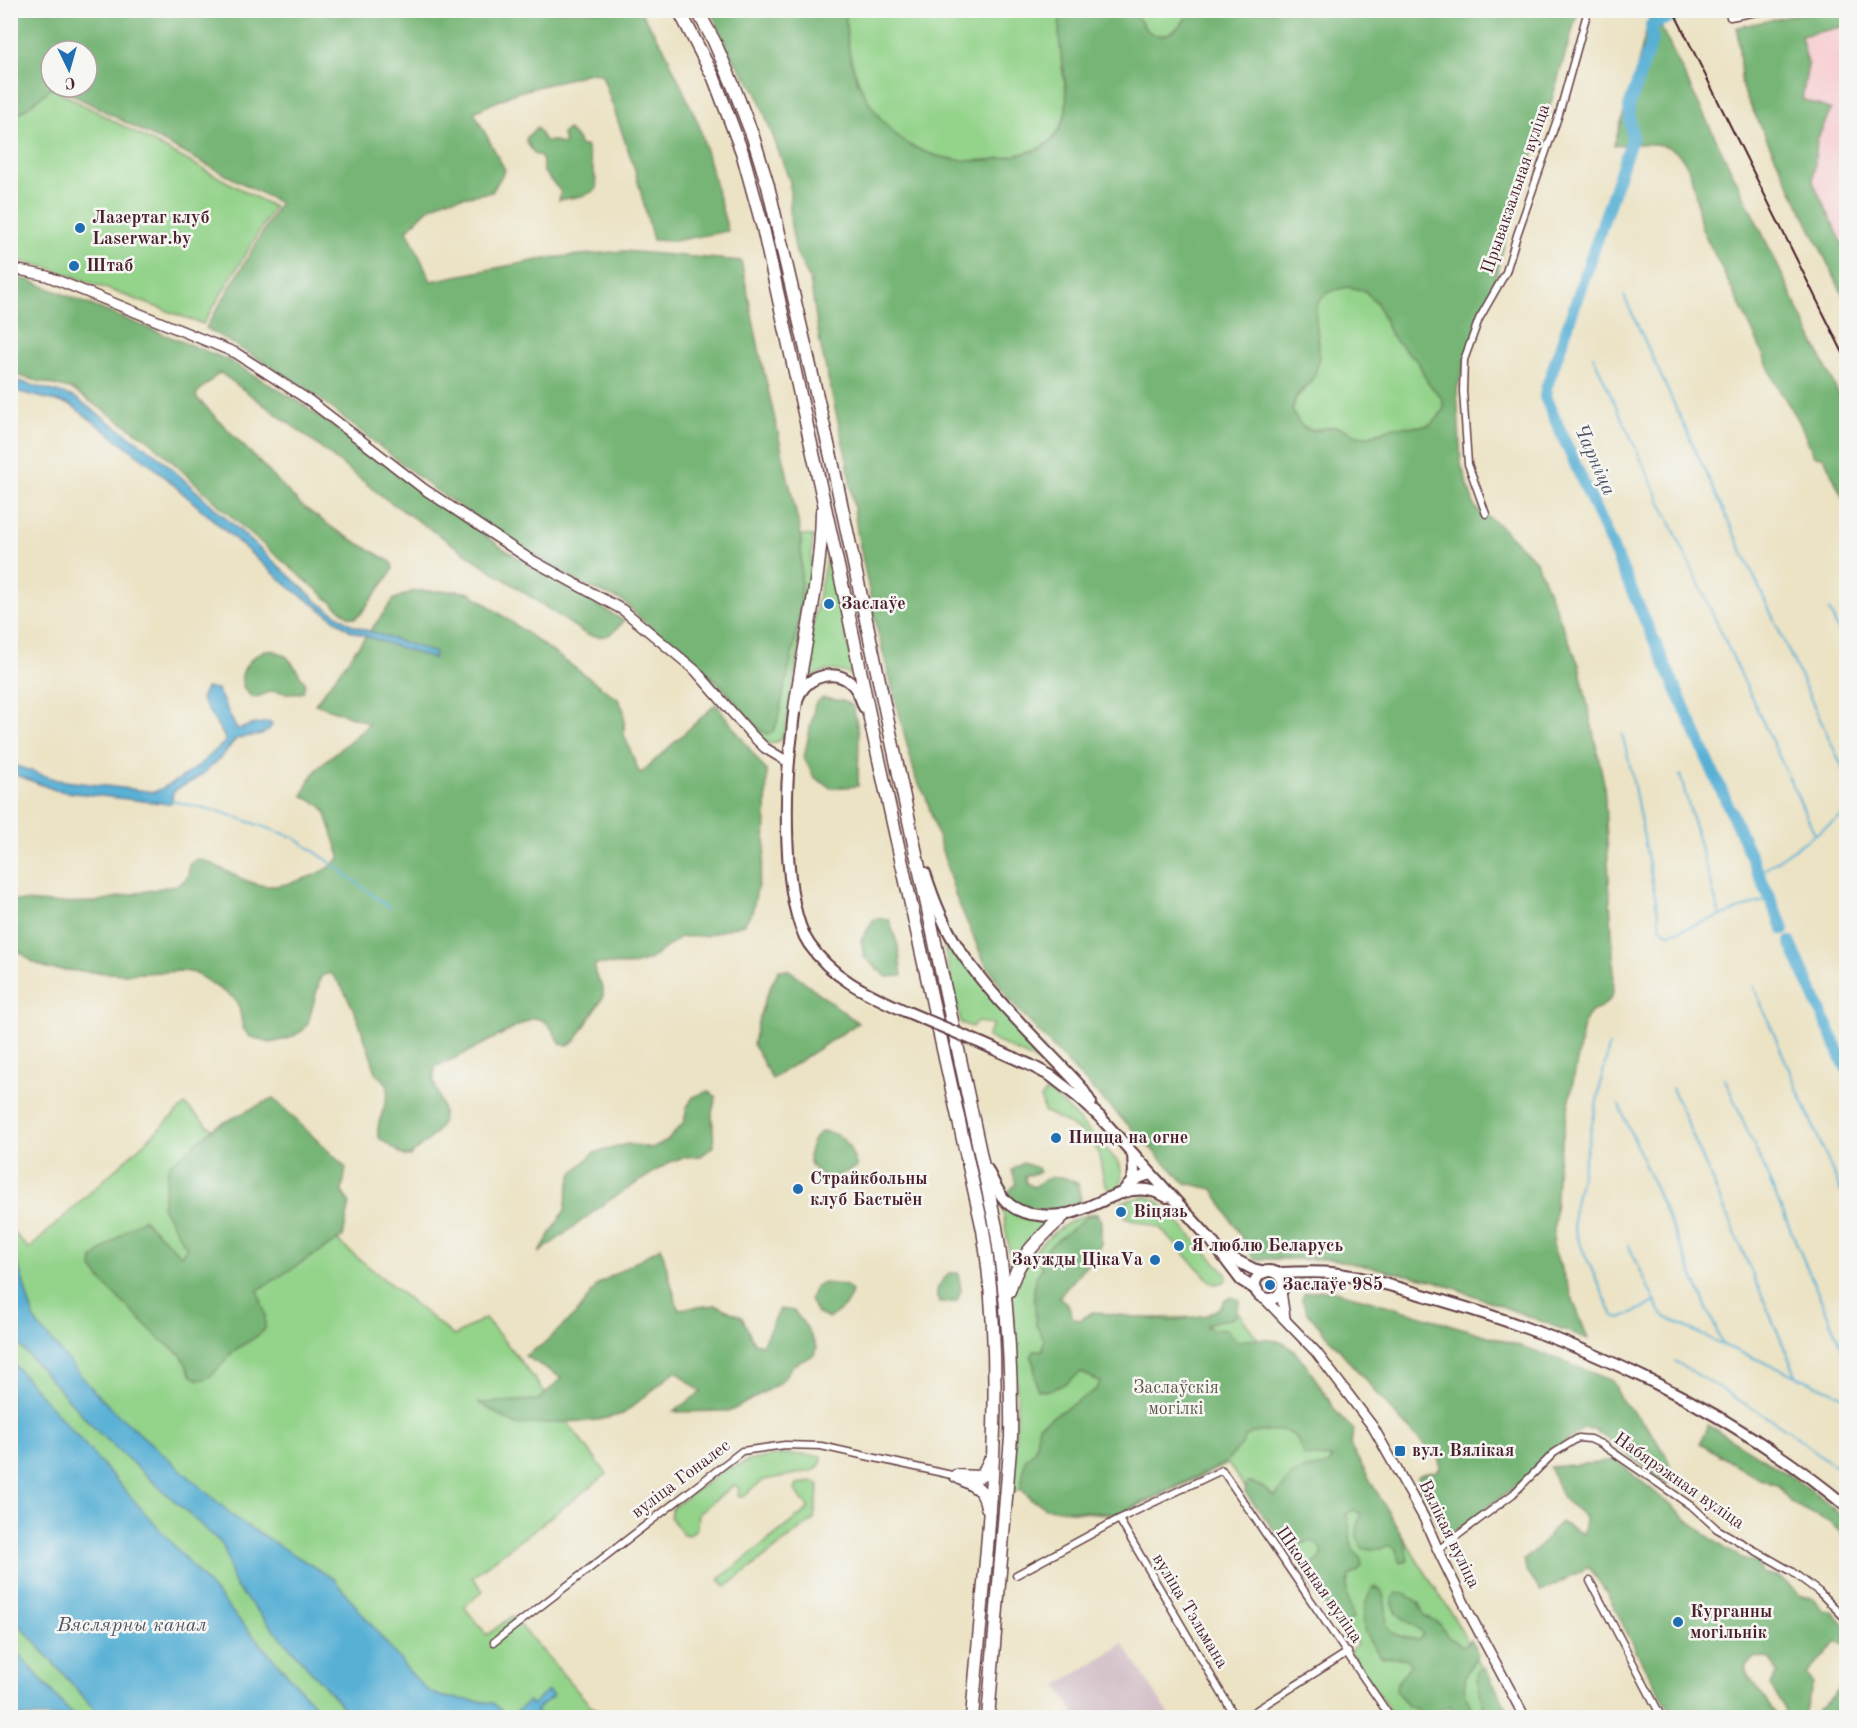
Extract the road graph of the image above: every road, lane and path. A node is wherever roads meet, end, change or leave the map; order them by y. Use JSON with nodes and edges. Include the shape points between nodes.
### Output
{"nodes":[{"id":1,"x":679,"y":10,"type":"edge"},
{"id":2,"x":697,"y":10,"type":"edge"},
{"id":3,"x":1588,"y":10,"type":"edge"},
{"id":4,"x":1729,"y":10,"type":"edge"},
{"id":5,"x":1768,"y":10,"type":"edge"},
{"id":6,"x":10,"y":268,"type":"edge"},
{"id":7,"x":822,"y":492,"type":"junction"},
{"id":8,"x":1486,"y":514,"type":"dead end"},
{"id":9,"x":795,"y":709,"type":"junction"},
{"id":10,"x":872,"y":728,"type":"junction"},
{"id":11,"x":788,"y":762,"type":"junction"},
{"id":12,"x":913,"y":835,"type":"junction"},
{"id":13,"x":1100,"y":1117,"type":"junction"},
{"id":14,"x":1133,"y":1154,"type":"junction"},
{"id":15,"x":983,"y":1162,"type":"junction"},
{"id":16,"x":1151,"y":1174,"type":"junction"},
{"id":17,"x":1131,"y":1182,"type":"junction"},
{"id":18,"x":1146,"y":1188,"type":"junction"},
{"id":19,"x":1122,"y":1193,"type":"junction"},
{"id":20,"x":1175,"y":1202,"type":"junction"},
{"id":21,"x":1064,"y":1215,"type":"junction"},
{"id":22,"x":1222,"y":1253,"type":"junction"},
{"id":23,"x":1270,"y":1272,"type":"junction"},
{"id":24,"x":1322,"y":1272,"type":"junction"},
{"id":25,"x":1282,"y":1289,"type":"junction"},
{"id":26,"x":1260,"y":1293,"type":"junction"},
{"id":27,"x":1007,"y":1301,"type":"junction"},
{"id":28,"x":1285,"y":1318,"type":"junction"},
{"id":29,"x":994,"y":1444,"type":"junction"},
{"id":30,"x":956,"y":1476,"type":"junction"},
{"id":31,"x":1846,"y":1506,"type":"edge"},
{"id":32,"x":989,"y":1517,"type":"junction"},
{"id":33,"x":1119,"y":1519,"type":"junction"},
{"id":34,"x":1438,"y":1550,"type":"junction"},
{"id":35,"x":1016,"y":1575,"type":"dead end"},
{"id":36,"x":1590,"y":1581,"type":"dead end"},
{"id":37,"x":1846,"y":1619,"type":"edge"},
{"id":38,"x":494,"y":1642,"type":"dead end"},
{"id":39,"x":1348,"y":1652,"type":"junction"},
{"id":40,"x":972,"y":1718,"type":"edge"},
{"id":41,"x":988,"y":1718,"type":"edge"},
{"id":42,"x":1236,"y":1718,"type":"edge"},
{"id":43,"x":1244,"y":1718,"type":"edge"},
{"id":44,"x":1391,"y":1718,"type":"edge"},
{"id":45,"x":1525,"y":1718,"type":"edge"},
{"id":46,"x":1662,"y":1718,"type":"edge"}],
"edges":[{"from":1,"to":7,"type":"highway","via":[[714,78],[742,152],[763,228]]},
{"from":2,"to":12,"type":"highway","via":[[733,85],[768,186]]},
{"from":3,"to":8,"type":"street","name":"Прывакзальная вуліца","via":[[1559,114],[1506,272],[1479,319],[1464,360],[1468,464]]},
{"from":4,"to":5,"type":"street","via":[[1730,17]]},
{"from":6,"to":11,"type":"street","via":[[47,276],[236,353],[310,401],[424,489],[528,558],[622,610],[695,670],[765,748]]},
{"from":7,"to":9,"type":"highway","via":[[819,558]]},
{"from":7,"to":10,"type":"highway"},
{"from":9,"to":10,"type":"main road","via":[[801,692],[811,681],[820,676],[842,677],[855,687]]},
{"from":9,"to":11,"type":"main road"},
{"from":10,"to":29,"type":"highway","via":[[984,1239],[994,1359]]},
{"from":11,"to":13,"type":"main road","bridge":true,"via":[[790,878],[797,917],[822,962],[858,989],[1051,1076]]},
{"from":12,"to":13,"type":"main road","via":[[929,887],[958,948],[1081,1088]]},
{"from":12,"to":15,"type":"highway"},
{"from":13,"to":14,"type":"main road"},
{"from":14,"to":16,"type":"main road"},
{"from":14,"to":17,"type":"main road"},
{"from":15,"to":21,"type":"main road","via":[[997,1190],[1017,1211]]},
{"from":15,"to":27,"type":"highway"},
{"from":16,"to":17,"type":"main road"},
{"from":16,"to":18,"type":"main road"},
{"from":16,"to":20,"type":"main road"},
{"from":17,"to":19,"type":"main road"},
{"from":18,"to":19,"type":"main road"},
{"from":18,"to":20,"type":"main road"},
{"from":19,"to":21,"type":"main road"},
{"from":20,"to":22,"type":"main road"},
{"from":21,"to":27,"type":"highway","via":[[1021,1260]]},
{"from":22,"to":23,"type":"main road","via":[[1252,1269]]},
{"from":22,"to":26,"type":"main road","via":[[1241,1280]]},
{"from":23,"to":24,"type":"main road"},
{"from":23,"to":25,"type":"main road","via":[[1282,1278]]},
{"from":23,"to":26,"type":"main road","via":[[1257,1279]]},
{"from":24,"to":25,"type":"main road","via":[[1299,1278]]},
{"from":24,"to":31,"type":"main road","via":[[1378,1282],[1479,1311],[1617,1364],[1771,1450]]},
{"from":25,"to":26,"type":"main road","via":[[1274,1298]]},
{"from":25,"to":28,"type":"street"},
{"from":26,"to":28,"type":"street","name":"Вялікая вуліца"},
{"from":27,"to":41,"type":"highway","via":[[1011,1437]]},
{"from":28,"to":34,"type":"street","name":"Вялікая вуліца","via":[[1373,1427]]},
{"from":29,"to":30,"type":"highway","via":[[983,1474]]},
{"from":29,"to":32,"type":"highway"},
{"from":30,"to":32,"type":"highway","via":[[985,1495]]},
{"from":30,"to":38,"type":"street","name":"вуліца Гоналес","via":[[821,1446],[785,1445],[742,1451]]},
{"from":32,"to":40,"type":"highway"},
{"from":33,"to":35,"type":"street"},
{"from":33,"to":39,"type":"street","name":"Школьная вуліца","via":[[1222,1470]]},
{"from":33,"to":42,"type":"street","name":"вуліца Тэльмана"},
{"from":34,"to":37,"type":"street","name":"Набярэжная вуліца","via":[[1513,1494],[1554,1453],[1584,1438],[1601,1444],[1694,1508],[1717,1529],[1791,1571]]},
{"from":34,"to":45,"type":"street","name":"Вялікая вуліца"},
{"from":36,"to":46,"type":"street"},
{"from":39,"to":43,"type":"street"},
{"from":39,"to":44,"type":"street","name":"Школьная вуліца"}]}
